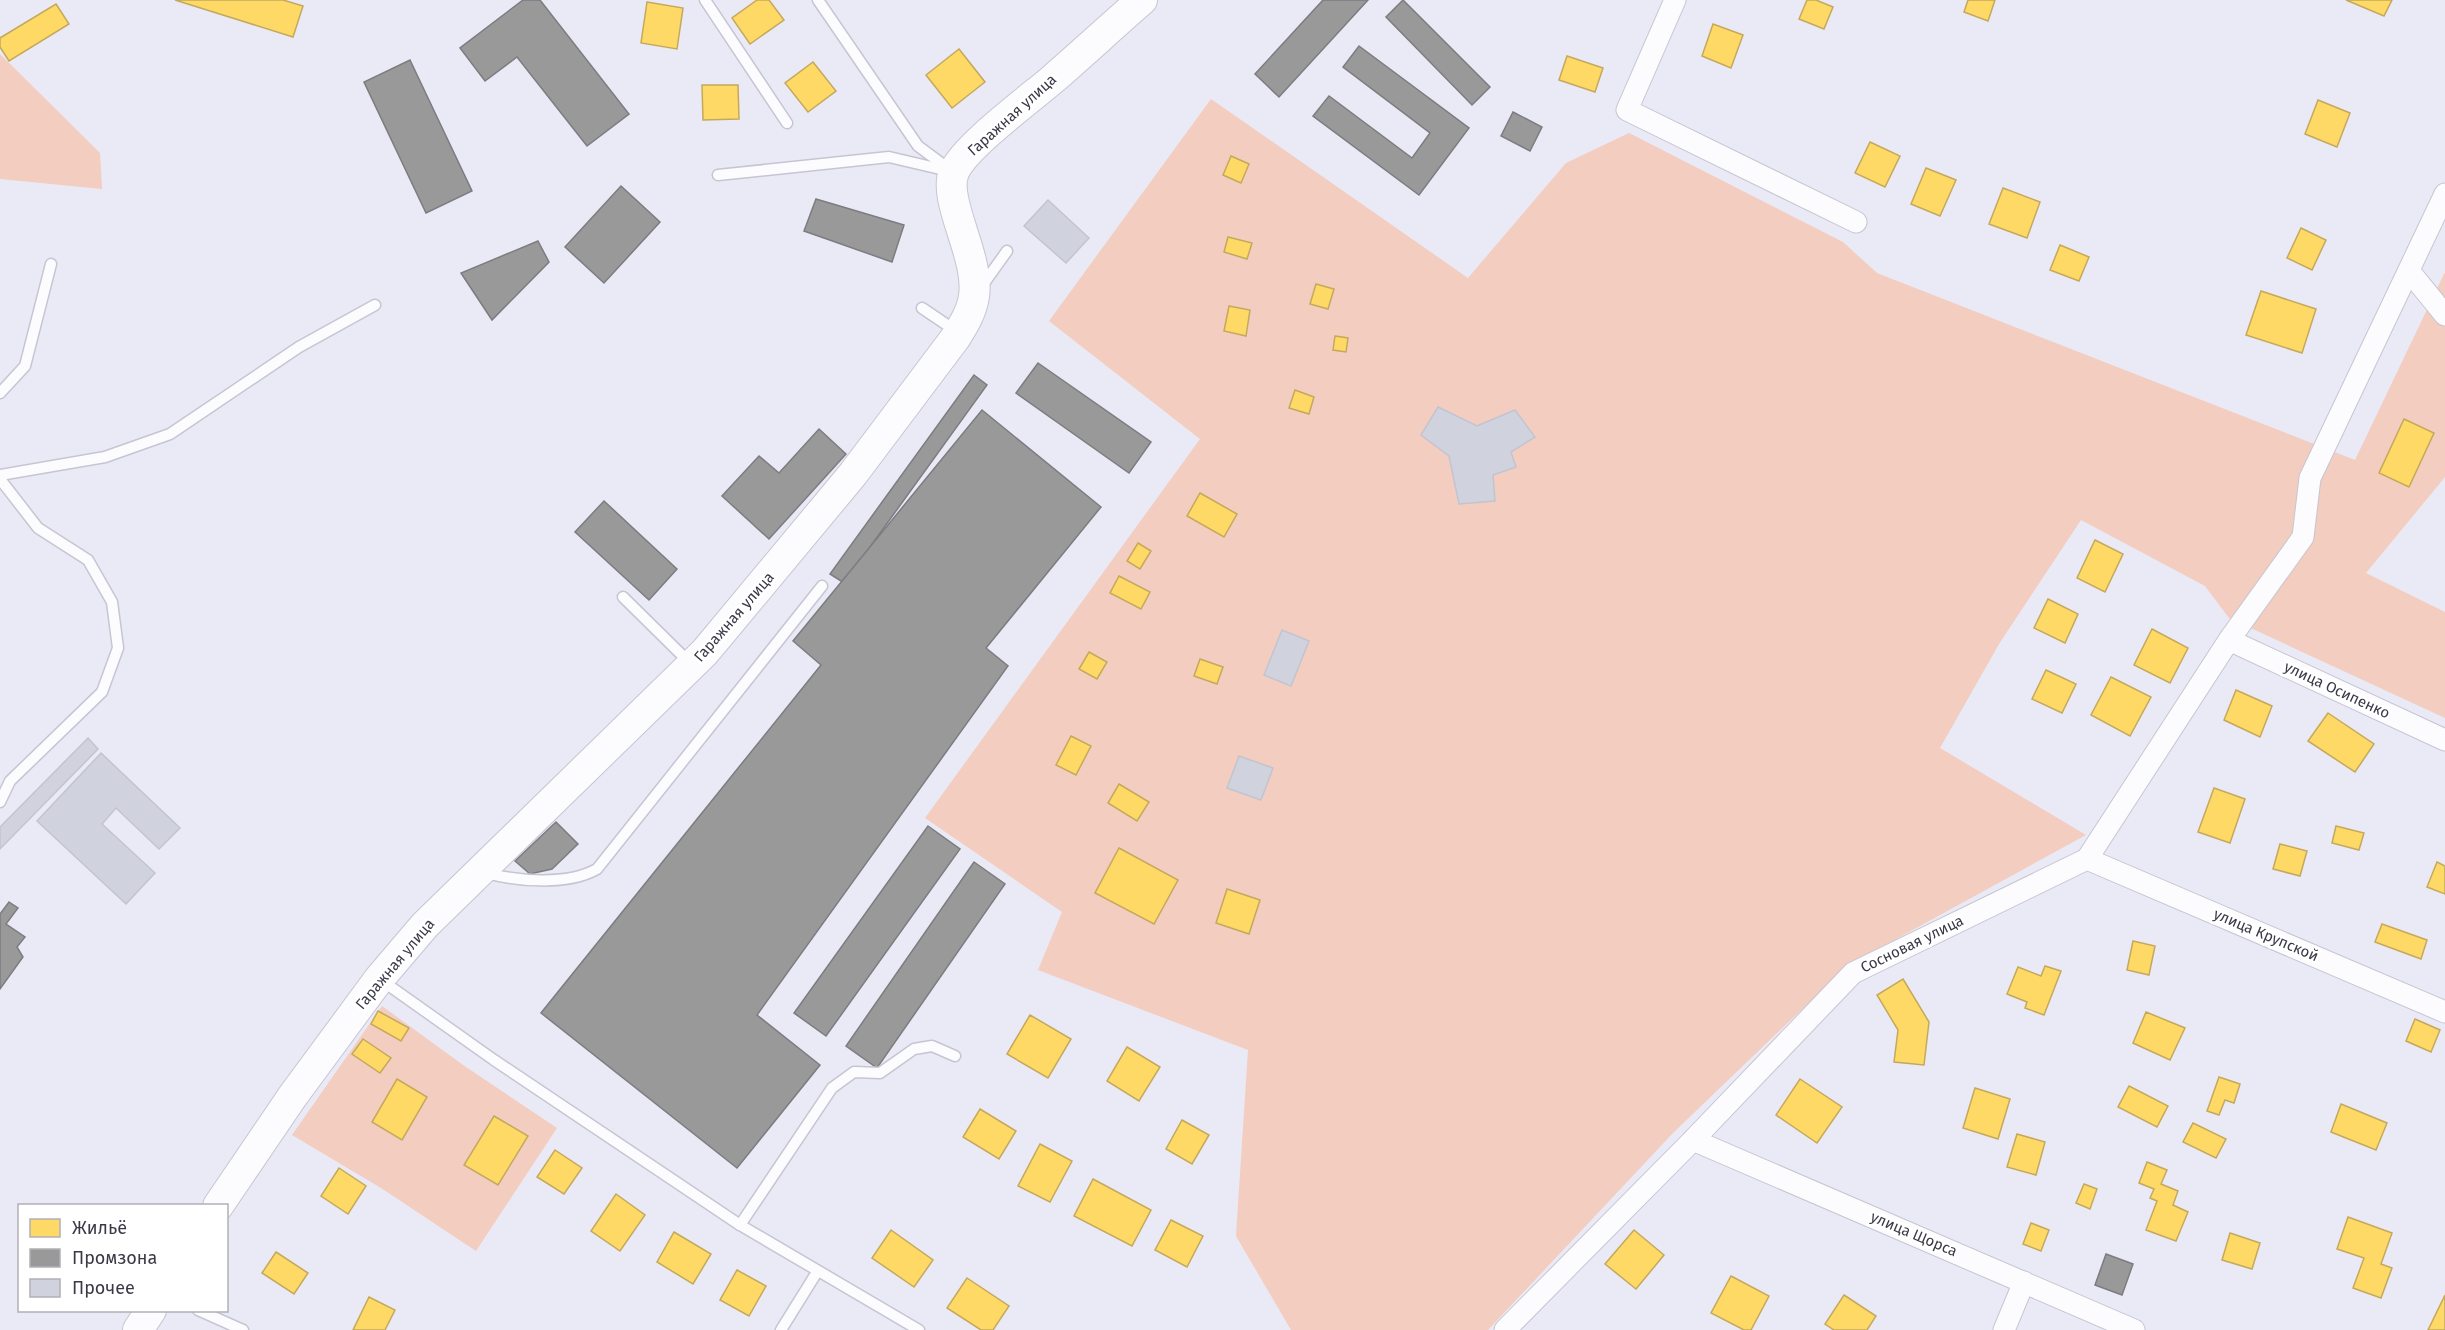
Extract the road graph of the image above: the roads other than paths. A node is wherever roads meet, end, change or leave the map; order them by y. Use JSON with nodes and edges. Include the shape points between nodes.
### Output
{"nodes":[{"id":1,"x":705,"y":0,"type":"edge"},
{"id":2,"x":818,"y":0,"type":"edge"},
{"id":3,"x":1142,"y":0,"type":"edge"},
{"id":4,"x":1675,"y":0,"type":"edge"},
{"id":5,"x":787,"y":123,"type":"dead end"},
{"id":6,"x":718,"y":175,"type":"dead end"},
{"id":7,"x":2445,"y":194,"type":"edge"},
{"id":8,"x":951,"y":195,"type":"junction"},
{"id":9,"x":1856,"y":222,"type":"dead end"},
{"id":10,"x":1007,"y":251,"type":"dead end"},
{"id":11,"x":51,"y":264,"type":"dead end"},
{"id":12,"x":2409,"y":271,"type":"junction"},
{"id":13,"x":974,"y":296,"type":"junction"},
{"id":14,"x":375,"y":305,"type":"dead end"},
{"id":15,"x":922,"y":308,"type":"dead end"},
{"id":16,"x":2445,"y":315,"type":"edge"},
{"id":17,"x":964,"y":332,"type":"junction"},
{"id":18,"x":0,"y":393,"type":"edge"},
{"id":19,"x":0,"y":477,"type":"edge"},
{"id":20,"x":822,"y":586,"type":"dead end"},
{"id":21,"x":623,"y":597,"type":"dead end"},
{"id":22,"x":2229,"y":640,"type":"junction"},
{"id":23,"x":692,"y":665,"type":"junction"},
{"id":24,"x":2445,"y":740,"type":"edge"},
{"id":25,"x":0,"y":802,"type":"edge"},
{"id":26,"x":2087,"y":859,"type":"junction"},
{"id":27,"x":479,"y":872,"type":"junction"},
{"id":28,"x":380,"y":979,"type":"junction"},
{"id":29,"x":2445,"y":1012,"type":"edge"},
{"id":30,"x":955,"y":1056,"type":"dead end"},
{"id":31,"x":1694,"y":1140,"type":"junction"},
{"id":32,"x":219,"y":1204,"type":"edge"},
{"id":33,"x":740,"y":1225,"type":"junction"},
{"id":34,"x":817,"y":1272,"type":"junction"},
{"id":35,"x":2024,"y":1282,"type":"junction"},
{"id":36,"x":150,"y":1312,"type":"edge"},
{"id":37,"x":200,"y":1312,"type":"edge"},
{"id":38,"x":138,"y":1330,"type":"edge"},
{"id":39,"x":243,"y":1330,"type":"edge"},
{"id":40,"x":781,"y":1330,"type":"edge"},
{"id":41,"x":919,"y":1330,"type":"edge"},
{"id":42,"x":1505,"y":1330,"type":"edge"},
{"id":43,"x":2004,"y":1330,"type":"edge"},
{"id":44,"x":2134,"y":1330,"type":"edge"}],
"edges":[{"from":1,"to":5,"type":"lane"},
{"from":2,"to":8,"type":"lane"},
{"from":3,"to":8,"type":"street","name":"Гаражная улица","via":[[968,153]]},
{"from":4,"to":9,"type":"street","via":[[1627,110]]},
{"from":6,"to":8,"type":"lane","via":[[889,157]]},
{"from":7,"to":12,"type":"street"},
{"from":8,"to":13,"type":"street","name":"Гаражная улица","via":[[974,271]]},
{"from":10,"to":13,"type":"lane"},
{"from":11,"to":18,"type":"lane","via":[[25,366]]},
{"from":12,"to":16,"type":"street"},
{"from":12,"to":22,"type":"street","via":[[2310,478],[2303,537]]},
{"from":13,"to":17,"type":"street","name":"Гаражная улица"},
{"from":14,"to":19,"type":"lane","via":[[299,347],[170,434],[105,457]]},
{"from":15,"to":17,"type":"lane"},
{"from":17,"to":23,"type":"street","name":"Гаражная улица","via":[[854,474],[736,605]]},
{"from":19,"to":25,"type":"lane","via":[[38,528],[88,560],[112,602],[118,648],[102,693],[10,781]]},
{"from":20,"to":27,"type":"lane","via":[[597,869],[585,876],[530,881]]},
{"from":21,"to":23,"type":"lane"},
{"from":22,"to":24,"type":"street","name":"улица Осипенко"},
{"from":22,"to":26,"type":"street"},
{"from":23,"to":27,"type":"street","name":"Гаражная улица"},
{"from":26,"to":29,"type":"street","name":"улица Крупской"},
{"from":26,"to":31,"type":"street","name":"Сосновая улица","via":[[1853,973]]},
{"from":27,"to":28,"type":"street","name":"Гаражная улица","via":[[425,925]]},
{"from":28,"to":32,"type":"street","name":"Гаражная улица","via":[[292,1097]]},
{"from":28,"to":33,"type":"lane"},
{"from":30,"to":33,"type":"lane","via":[[932,1046],[914,1049],[880,1074],[854,1072],[832,1088]]},
{"from":31,"to":35,"type":"street","name":"улица Щорса"},
{"from":31,"to":42,"type":"street","name":"Сосновая улица"},
{"from":33,"to":34,"type":"lane"},
{"from":34,"to":40,"type":"lane"},
{"from":34,"to":41,"type":"lane"},
{"from":35,"to":43,"type":"street"},
{"from":35,"to":44,"type":"street","name":"улица Щорса"},
{"from":36,"to":38,"type":"street"},
{"from":37,"to":39,"type":"lane"}]}
